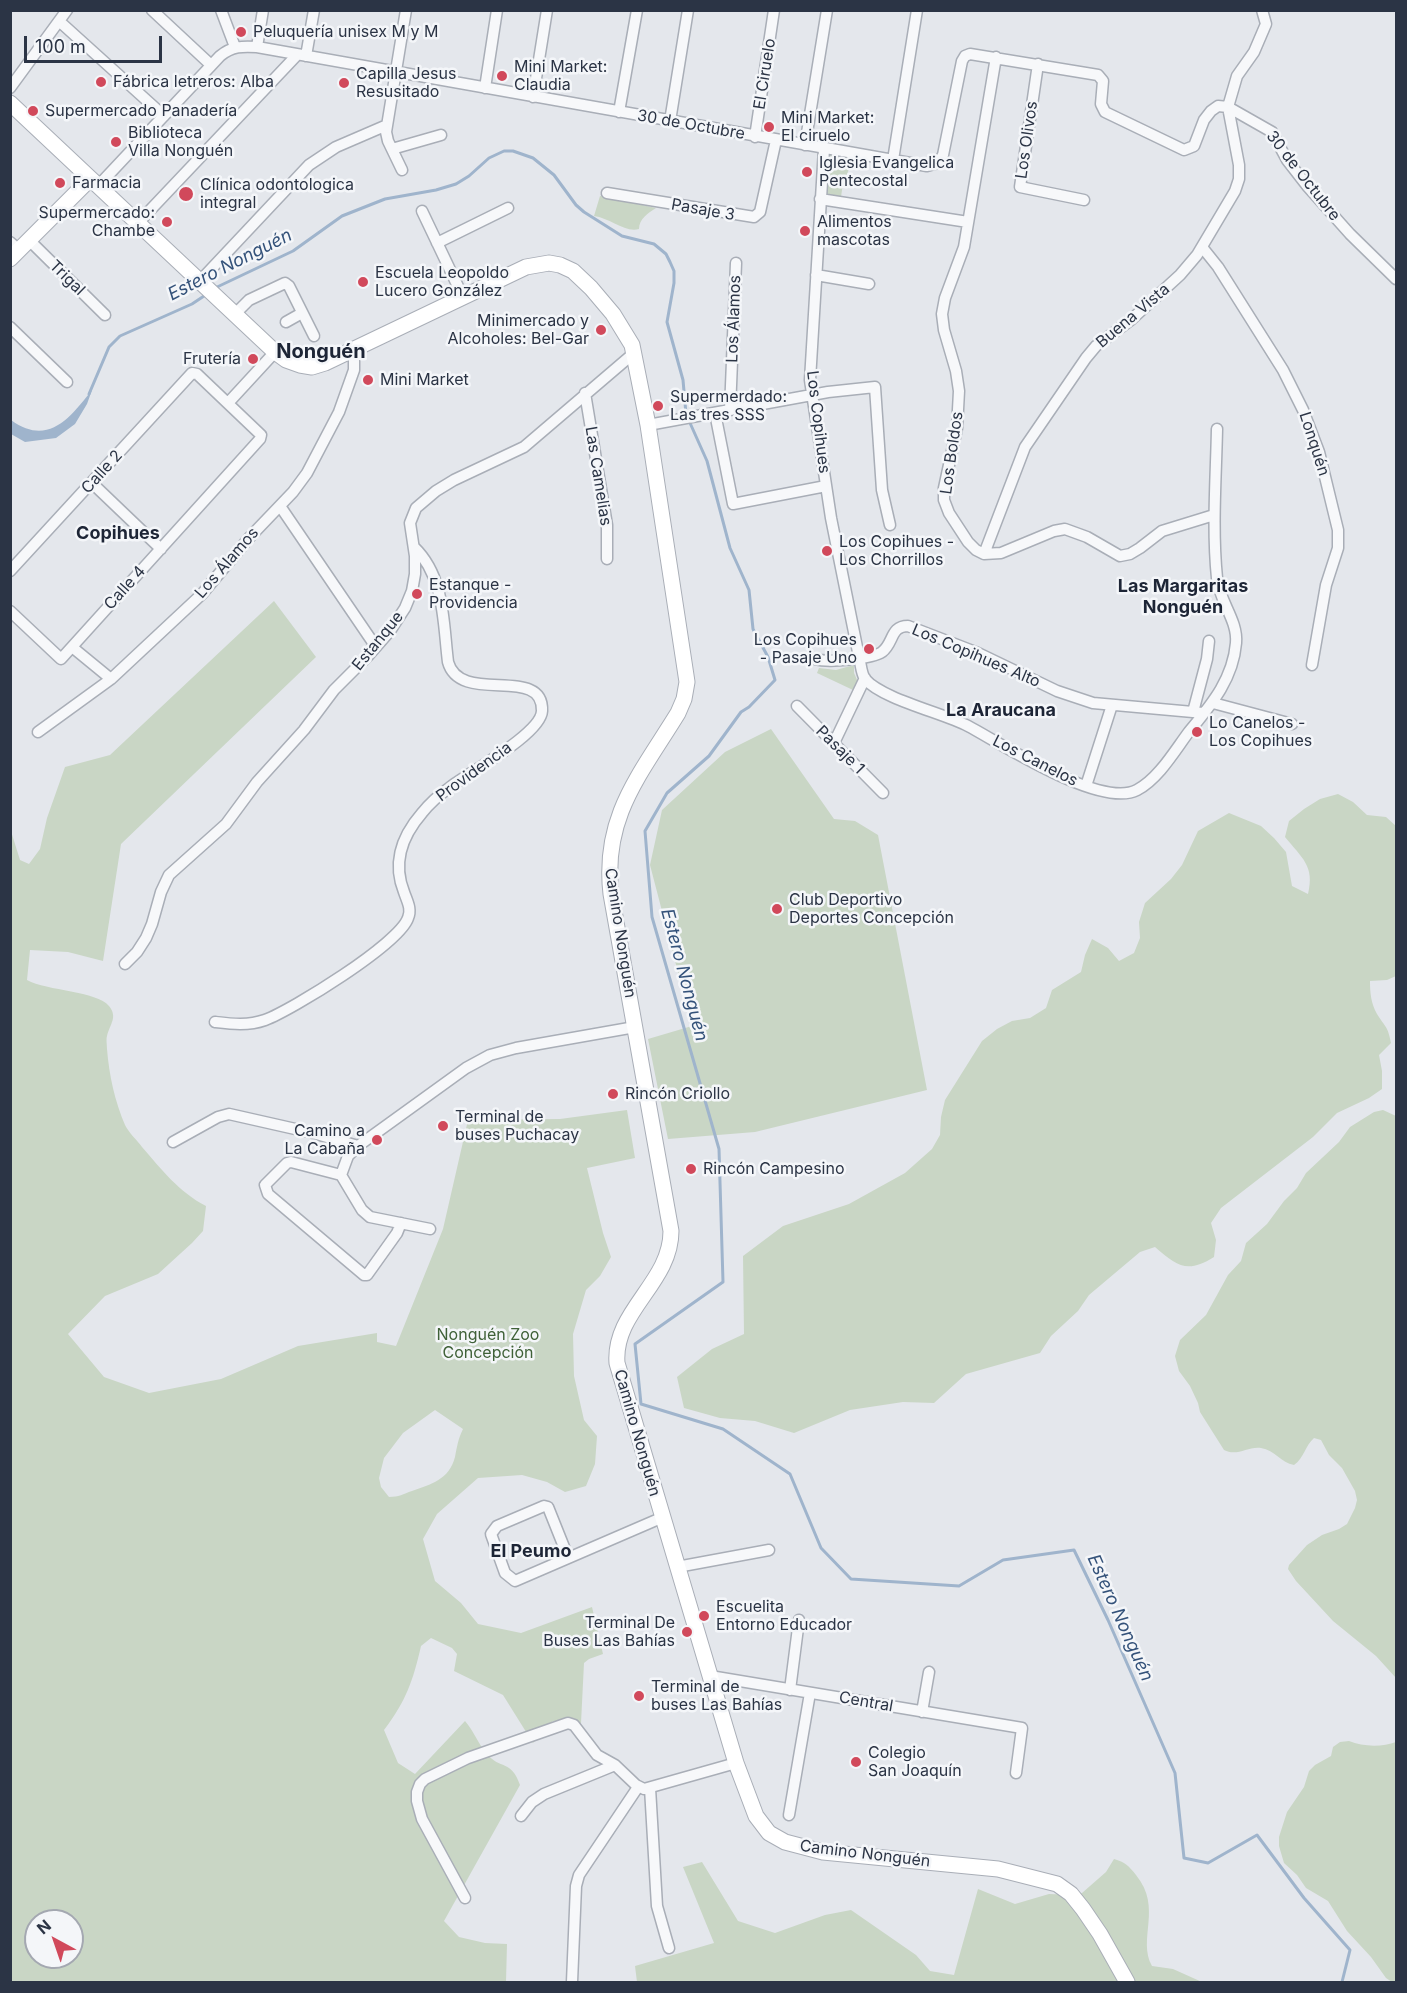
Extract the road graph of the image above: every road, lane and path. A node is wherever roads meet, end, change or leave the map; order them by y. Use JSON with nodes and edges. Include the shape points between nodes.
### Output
{"nodes":[{"id":1,"x":67,"y":10,"type":"edge"},
{"id":2,"x":152,"y":10,"type":"edge"},
{"id":3,"x":221,"y":10,"type":"edge"},
{"id":4,"x":263,"y":10,"type":"edge"},
{"id":5,"x":314,"y":10,"type":"edge"},
{"id":6,"x":406,"y":10,"type":"edge"},
{"id":7,"x":497,"y":10,"type":"edge"},
{"id":8,"x":547,"y":10,"type":"edge"},
{"id":9,"x":637,"y":10,"type":"edge"},
{"id":10,"x":688,"y":10,"type":"edge"},
{"id":11,"x":774,"y":10,"type":"edge"},
{"id":12,"x":827,"y":10,"type":"edge"},
{"id":13,"x":917,"y":10,"type":"edge"},
{"id":14,"x":1262,"y":10,"type":"edge"},
{"id":15,"x":59,"y":21,"type":"junction"},
{"id":16,"x":235,"y":47,"type":"junction"},
{"id":17,"x":257,"y":47,"type":"junction"},
{"id":18,"x":302,"y":55,"type":"junction"},
{"id":19,"x":996,"y":57,"type":"junction"},
{"id":20,"x":1038,"y":64,"type":"junction"},
{"id":21,"x":211,"y":65,"type":"junction"},
{"id":22,"x":396,"y":72,"type":"junction"},
{"id":23,"x":10,"y":88,"type":"edge"},
{"id":24,"x":485,"y":88,"type":"junction"},
{"id":25,"x":533,"y":97,"type":"junction"},
{"id":26,"x":10,"y":104,"type":"edge"},
{"id":27,"x":1228,"y":107,"type":"junction"},
{"id":28,"x":619,"y":112,"type":"junction"},
{"id":29,"x":164,"y":116,"type":"junction"},
{"id":30,"x":670,"y":121,"type":"junction"},
{"id":31,"x":387,"y":125,"type":"junction"},
{"id":32,"x":441,"y":135,"type":"dead end"},
{"id":33,"x":755,"y":136,"type":"junction"},
{"id":34,"x":776,"y":140,"type":"junction"},
{"id":35,"x":805,"y":146,"type":"junction"},
{"id":36,"x":392,"y":149,"type":"junction"},
{"id":37,"x":824,"y":149,"type":"junction"},
{"id":38,"x":892,"y":160,"type":"junction"},
{"id":39,"x":402,"y":170,"type":"dead end"},
{"id":40,"x":94,"y":183,"type":"junction"},
{"id":41,"x":607,"y":193,"type":"dead end"},
{"id":42,"x":820,"y":199,"type":"junction"},
{"id":43,"x":1084,"y":200,"type":"dead end"},
{"id":44,"x":508,"y":208,"type":"dead end"},
{"id":45,"x":422,"y":211,"type":"dead end"},
{"id":46,"x":968,"y":222,"type":"junction"},
{"id":47,"x":137,"y":224,"type":"junction"},
{"id":48,"x":437,"y":243,"type":"junction"},
{"id":49,"x":1202,"y":247,"type":"junction"},
{"id":50,"x":17,"y":248,"type":"edge"},
{"id":51,"x":736,"y":263,"type":"dead end"},
{"id":52,"x":816,"y":275,"type":"junction"},
{"id":53,"x":1396,"y":279,"type":"edge"},
{"id":54,"x":201,"y":284,"type":"junction"},
{"id":55,"x":869,"y":284,"type":"dead end"},
{"id":56,"x":463,"y":297,"type":"junction"},
{"id":57,"x":303,"y":313,"type":"junction"},
{"id":58,"x":105,"y":315,"type":"dead end"},
{"id":59,"x":234,"y":315,"type":"junction"},
{"id":60,"x":286,"y":322,"type":"dead end"},
{"id":61,"x":10,"y":327,"type":"edge"},
{"id":62,"x":314,"y":336,"type":"dead end"},
{"id":63,"x":354,"y":350,"type":"junction"},
{"id":64,"x":275,"y":352,"type":"junction"},
{"id":65,"x":634,"y":353,"type":"junction"},
{"id":66,"x":67,"y":382,"type":"dead end"},
{"id":67,"x":585,"y":393,"type":"junction"},
{"id":68,"x":812,"y":396,"type":"junction"},
{"id":69,"x":228,"y":403,"type":"junction"},
{"id":70,"x":730,"y":410,"type":"junction"},
{"id":71,"x":715,"y":413,"type":"junction"},
{"id":72,"x":648,"y":425,"type":"junction"},
{"id":73,"x":1217,"y":429,"type":"dead end"},
{"id":74,"x":92,"y":483,"type":"junction"},
{"id":75,"x":826,"y":486,"type":"junction"},
{"id":76,"x":280,"y":506,"type":"junction"},
{"id":77,"x":1214,"y":515,"type":"junction"},
{"id":78,"x":890,"y":525,"type":"dead end"},
{"id":79,"x":414,"y":547,"type":"junction"},
{"id":80,"x":161,"y":549,"type":"junction"},
{"id":81,"x":984,"y":554,"type":"junction"},
{"id":82,"x":607,"y":559,"type":"dead end"},
{"id":83,"x":10,"y":572,"type":"edge"},
{"id":84,"x":10,"y":611,"type":"edge"},
{"id":85,"x":1209,"y":641,"type":"dead end"},
{"id":86,"x":72,"y":647,"type":"junction"},
{"id":87,"x":375,"y":647,"type":"junction"},
{"id":88,"x":859,"y":657,"type":"junction"},
{"id":89,"x":815,"y":659,"type":"dead end"},
{"id":90,"x":1312,"y":665,"type":"dead end"},
{"id":91,"x":865,"y":678,"type":"junction"},
{"id":92,"x":111,"y":679,"type":"junction"},
{"id":93,"x":1213,"y":703,"type":"junction"},
{"id":94,"x":1112,"y":705,"type":"junction"},
{"id":95,"x":797,"y":706,"type":"dead end"},
{"id":96,"x":1199,"y":713,"type":"junction"},
{"id":97,"x":1292,"y":724,"type":"dead end"},
{"id":98,"x":39,"y":732,"type":"dead end"},
{"id":99,"x":834,"y":743,"type":"junction"},
{"id":100,"x":1086,"y":786,"type":"junction"},
{"id":101,"x":883,"y":794,"type":"dead end"},
{"id":102,"x":125,"y":964,"type":"dead end"},
{"id":103,"x":215,"y":1022,"type":"dead end"},
{"id":104,"x":635,"y":1027,"type":"junction"},
{"id":105,"x":173,"y":1142,"type":"dead end"},
{"id":106,"x":358,"y":1146,"type":"junction"},
{"id":107,"x":341,"y":1175,"type":"junction"},
{"id":108,"x":401,"y":1223,"type":"junction"},
{"id":109,"x":430,"y":1229,"type":"dead end"},
{"id":110,"x":662,"y":1518,"type":"junction"},
{"id":111,"x":769,"y":1550,"type":"dead end"},
{"id":112,"x":568,"y":1557,"type":"junction"},
{"id":113,"x":677,"y":1567,"type":"junction"},
{"id":114,"x":799,"y":1620,"type":"dead end"},
{"id":115,"x":929,"y":1672,"type":"dead end"},
{"id":116,"x":710,"y":1676,"type":"junction"},
{"id":117,"x":790,"y":1690,"type":"junction"},
{"id":118,"x":810,"y":1693,"type":"junction"},
{"id":119,"x":922,"y":1712,"type":"junction"},
{"id":120,"x":736,"y":1763,"type":"junction"},
{"id":121,"x":615,"y":1765,"type":"junction"},
{"id":122,"x":1016,"y":1773,"type":"dead end"},
{"id":123,"x":644,"y":1788,"type":"junction"},
{"id":124,"x":789,"y":1815,"type":"dead end"},
{"id":125,"x":520,"y":1816,"type":"dead end"},
{"id":126,"x":465,"y":1898,"type":"dead end"},
{"id":127,"x":669,"y":1948,"type":"dead end"},
{"id":128,"x":572,"y":1983,"type":"edge"},
{"id":129,"x":1127,"y":1983,"type":"edge"}],
"edges":[{"from":1,"to":15,"type":"street"},
{"from":2,"to":21,"type":"street"},
{"from":3,"to":16,"type":"street"},
{"from":4,"to":17,"type":"street"},
{"from":5,"to":18,"type":"street"},
{"from":6,"to":22,"type":"street"},
{"from":7,"to":24,"type":"street"},
{"from":8,"to":25,"type":"street"},
{"from":9,"to":28,"type":"street"},
{"from":10,"to":30,"type":"street"},
{"from":11,"to":33,"type":"street","name":"El Ciruelo"},
{"from":12,"to":35,"type":"street"},
{"from":13,"to":38,"type":"street"},
{"from":14,"to":27,"type":"street","via":[[1266,24],[1237,76]]},
{"from":15,"to":23,"type":"street"},
{"from":15,"to":29,"type":"street"},
{"from":16,"to":17,"type":"street","name":"30 de Octubre"},
{"from":16,"to":21,"type":"street"},
{"from":17,"to":18,"type":"street","name":"30 de Octubre"},
{"from":18,"to":22,"type":"street","name":"30 de Octubre"},
{"from":18,"to":47,"type":"street"},
{"from":19,"to":20,"type":"street","name":"30 de Octubre"},
{"from":19,"to":38,"type":"street","name":"30 de Octubre","via":[[970,54],[963,58],[940,161],[927,166]]},
{"from":19,"to":46,"type":"street","name":"Los Boldos"},
{"from":20,"to":27,"type":"street","name":"30 de Octubre","via":[[1098,75],[1103,81],[1100,100],[1105,112],[1184,150],[1194,146],[1211,111],[1218,106]]},
{"from":20,"to":43,"type":"street","name":"Los Olivos","via":[[1020,188]]},
{"from":21,"to":29,"type":"street"},
{"from":22,"to":24,"type":"street","name":"30 de Octubre"},
{"from":22,"to":31,"type":"street"},
{"from":24,"to":25,"type":"street","name":"30 de Octubre"},
{"from":25,"to":28,"type":"street","name":"30 de Octubre"},
{"from":26,"to":40,"type":"main road","name":"Camino Nonguén"},
{"from":27,"to":49,"type":"street","name":"Buena Vista","via":[[1239,179]]},
{"from":27,"to":53,"type":"street","name":"30 de Octubre","via":[[1272,132],[1308,187]]},
{"from":28,"to":30,"type":"street","name":"30 de Octubre"},
{"from":29,"to":40,"type":"street"},
{"from":30,"to":33,"type":"street","name":"30 de Octubre"},
{"from":31,"to":36,"type":"street"},
{"from":31,"to":54,"type":"street","via":[[336,147],[309,165]]},
{"from":32,"to":36,"type":"street"},
{"from":33,"to":34,"type":"street","name":"30 de Octubre"},
{"from":34,"to":35,"type":"street","name":"30 de Octubre"},
{"from":34,"to":41,"type":"street","name":"Pasaje 3","via":[[761,208],[754,218]]},
{"from":35,"to":37,"type":"street","name":"30 de Octubre"},
{"from":36,"to":39,"type":"street"},
{"from":37,"to":38,"type":"street","name":"30 de Octubre"},
{"from":37,"to":42,"type":"street","name":"Los Copihues"},
{"from":40,"to":47,"type":"main road","name":"Camino Nonguén"},
{"from":40,"to":50,"type":"main road"},
{"from":42,"to":46,"type":"street"},
{"from":42,"to":52,"type":"street","name":"Los Copihues"},
{"from":44,"to":48,"type":"street"},
{"from":45,"to":48,"type":"street"},
{"from":46,"to":81,"type":"street","name":"Los Boldos","via":[[960,262],[942,314],[959,402],[944,494],[956,526]]},
{"from":47,"to":54,"type":"main road","name":"Camino Nonguén"},
{"from":48,"to":56,"type":"street"},
{"from":49,"to":81,"type":"street","name":"Buena Vista","via":[[1151,303],[1089,354],[1025,447]]},
{"from":49,"to":90,"type":"street","name":"Lonquén","via":[[1283,370],[1309,423],[1321,460],[1339,543],[1326,585]]},
{"from":50,"to":58,"type":"street","name":"Trigal"},
{"from":51,"to":70,"type":"street","name":"Los Álamos"},
{"from":52,"to":55,"type":"street"},
{"from":52,"to":68,"type":"street","name":"Los Copihues"},
{"from":54,"to":59,"type":"main road","name":"Camino Nonguén"},
{"from":56,"to":63,"type":"main road","name":"Camino Nonguén"},
{"from":56,"to":65,"type":"main road","name":"Camino Nonguén","via":[[531,265],[560,265],[578,275],[598,296],[623,329]]},
{"from":57,"to":59,"type":"street","via":[[289,286],[283,283],[247,301]]},
{"from":57,"to":60,"type":"street"},
{"from":57,"to":62,"type":"street"},
{"from":59,"to":64,"type":"main road","name":"Camino Nonguén"},
{"from":61,"to":66,"type":"street"},
{"from":63,"to":64,"type":"main road","name":"Camino Nonguén","via":[[312,367],[293,363]]},
{"from":63,"to":76,"type":"street","name":"Los Álamos","via":[[354,370],[339,412],[304,478]]},
{"from":64,"to":69,"type":"street"},
{"from":65,"to":67,"type":"street","name":"Estanque"},
{"from":65,"to":72,"type":"main road","name":"Camino Nonguén"},
{"from":67,"to":79,"type":"street","name":"Estanque","via":[[524,447],[454,480],[416,508],[410,523]]},
{"from":67,"to":82,"type":"street","name":"Las Camelias","via":[[607,525]]},
{"from":68,"to":70,"type":"street"},
{"from":68,"to":75,"type":"street","name":"Los Copihues"},
{"from":68,"to":78,"type":"street","via":[[875,387],[882,490]]},
{"from":69,"to":74,"type":"street","name":"Calle 2","via":[[194,373]]},
{"from":69,"to":80,"type":"street","name":"Calle 4","via":[[261,437]]},
{"from":70,"to":71,"type":"street"},
{"from":71,"to":72,"type":"street"},
{"from":71,"to":75,"type":"street","via":[[733,504]]},
{"from":72,"to":104,"type":"main road","name":"Camino Nonguén","via":[[687,682],[678,713],[622,806],[611,845],[611,894]]},
{"from":73,"to":77,"type":"street"},
{"from":74,"to":80,"type":"street"},
{"from":74,"to":83,"type":"street","name":"Calle 2"},
{"from":75,"to":88,"type":"street","name":"Los Copihues"},
{"from":76,"to":87,"type":"street"},
{"from":76,"to":92,"type":"street","name":"Los Álamos","via":[[202,594]]},
{"from":77,"to":81,"type":"street","via":[[1162,531],[1130,554],[1120,556],[1065,529],[1001,553]]},
{"from":77,"to":93,"type":"street","via":[[1217,580],[1236,641],[1233,663]]},
{"from":79,"to":87,"type":"street","name":"Estanque","via":[[412,591],[399,617]]},
{"from":79,"to":103,"type":"street","name":"Providencia","via":[[437,580],[451,671],[469,683],[512,685],[531,691],[542,705],[540,719],[522,738],[441,794],[409,830],[400,848],[398,864],[410,911],[407,922],[394,938],[313,995],[265,1020]]},
{"from":80,"to":86,"type":"street","name":"Calle 4"},
{"from":84,"to":86,"type":"street","name":"Calle 4","via":[[61,659]]},
{"from":85,"to":96,"type":"street"},
{"from":86,"to":92,"type":"street"},
{"from":87,"to":102,"type":"street","name":"Estanque","via":[[328,697],[226,824],[169,875],[149,931]]},
{"from":88,"to":89,"type":"street","name":"Los Copihues Alto","via":[[833,662]]},
{"from":88,"to":91,"type":"street"},
{"from":88,"to":94,"type":"street","name":"Los Copihues Alto","via":[[882,652],[895,630],[908,626],[978,653],[1057,691]]},
{"from":91,"to":99,"type":"street"},
{"from":91,"to":100,"type":"street","name":"Los Canelos","via":[[892,695],[962,723],[1053,773]]},
{"from":92,"to":98,"type":"street","name":"Los Álamos"},
{"from":93,"to":96,"type":"street"},
{"from":93,"to":97,"type":"street"},
{"from":94,"to":96,"type":"street","name":"Los Copihues Alto"},
{"from":94,"to":100,"type":"street"},
{"from":95,"to":99,"type":"street","name":"Pasaje 1"},
{"from":96,"to":100,"type":"street","name":"Los Canelos","via":[[1157,773],[1136,791],[1112,794]]},
{"from":99,"to":101,"type":"street","name":"Pasaje 1"},
{"from":104,"to":106,"type":"street","via":[[490,1055],[465,1068]]},
{"from":104,"to":110,"type":"main road","name":"Camino Nonguén","via":[[671,1241],[665,1265],[622,1328],[616,1356]]},
{"from":105,"to":106,"type":"street","via":[[229,1114]]},
{"from":106,"to":107,"type":"street","via":[[344,1162]]},
{"from":107,"to":108,"type":"street","via":[[370,1217]]},
{"from":107,"to":108,"type":"street","via":[[286,1163],[266,1190],[364,1275]]},
{"from":108,"to":109,"type":"street"},
{"from":110,"to":112,"type":"street"},
{"from":110,"to":113,"type":"main road","name":"Camino Nonguén"},
{"from":111,"to":113,"type":"street"},
{"from":112,"to":112,"type":"street","via":[[544,1506],[497,1526],[491,1534],[505,1573],[515,1581]]},
{"from":113,"to":116,"type":"main road","name":"Camino Nonguén"},
{"from":114,"to":117,"type":"street"},
{"from":115,"to":119,"type":"street"},
{"from":116,"to":117,"type":"street","name":"Central"},
{"from":116,"to":120,"type":"main road","name":"Camino Nonguén"},
{"from":117,"to":118,"type":"street","name":"Central"},
{"from":118,"to":119,"type":"street","name":"Central"},
{"from":118,"to":124,"type":"street"},
{"from":119,"to":122,"type":"street","name":"Central","via":[[1022,1728]]},
{"from":120,"to":123,"type":"street"},
{"from":120,"to":129,"type":"main road","name":"Camino Nonguén","via":[[756,1816],[769,1833],[785,1842],[823,1852],[998,1869],[1057,1884],[1071,1894],[1100,1934]]},
{"from":121,"to":123,"type":"street"},
{"from":121,"to":125,"type":"street","via":[[540,1796]]},
{"from":121,"to":126,"type":"street","via":[[597,1755],[574,1725],[568,1724],[468,1758],[426,1779],[417,1792],[422,1819]]},
{"from":123,"to":127,"type":"street","via":[[657,1906]]},
{"from":123,"to":128,"type":"street","via":[[579,1875]]}]}
